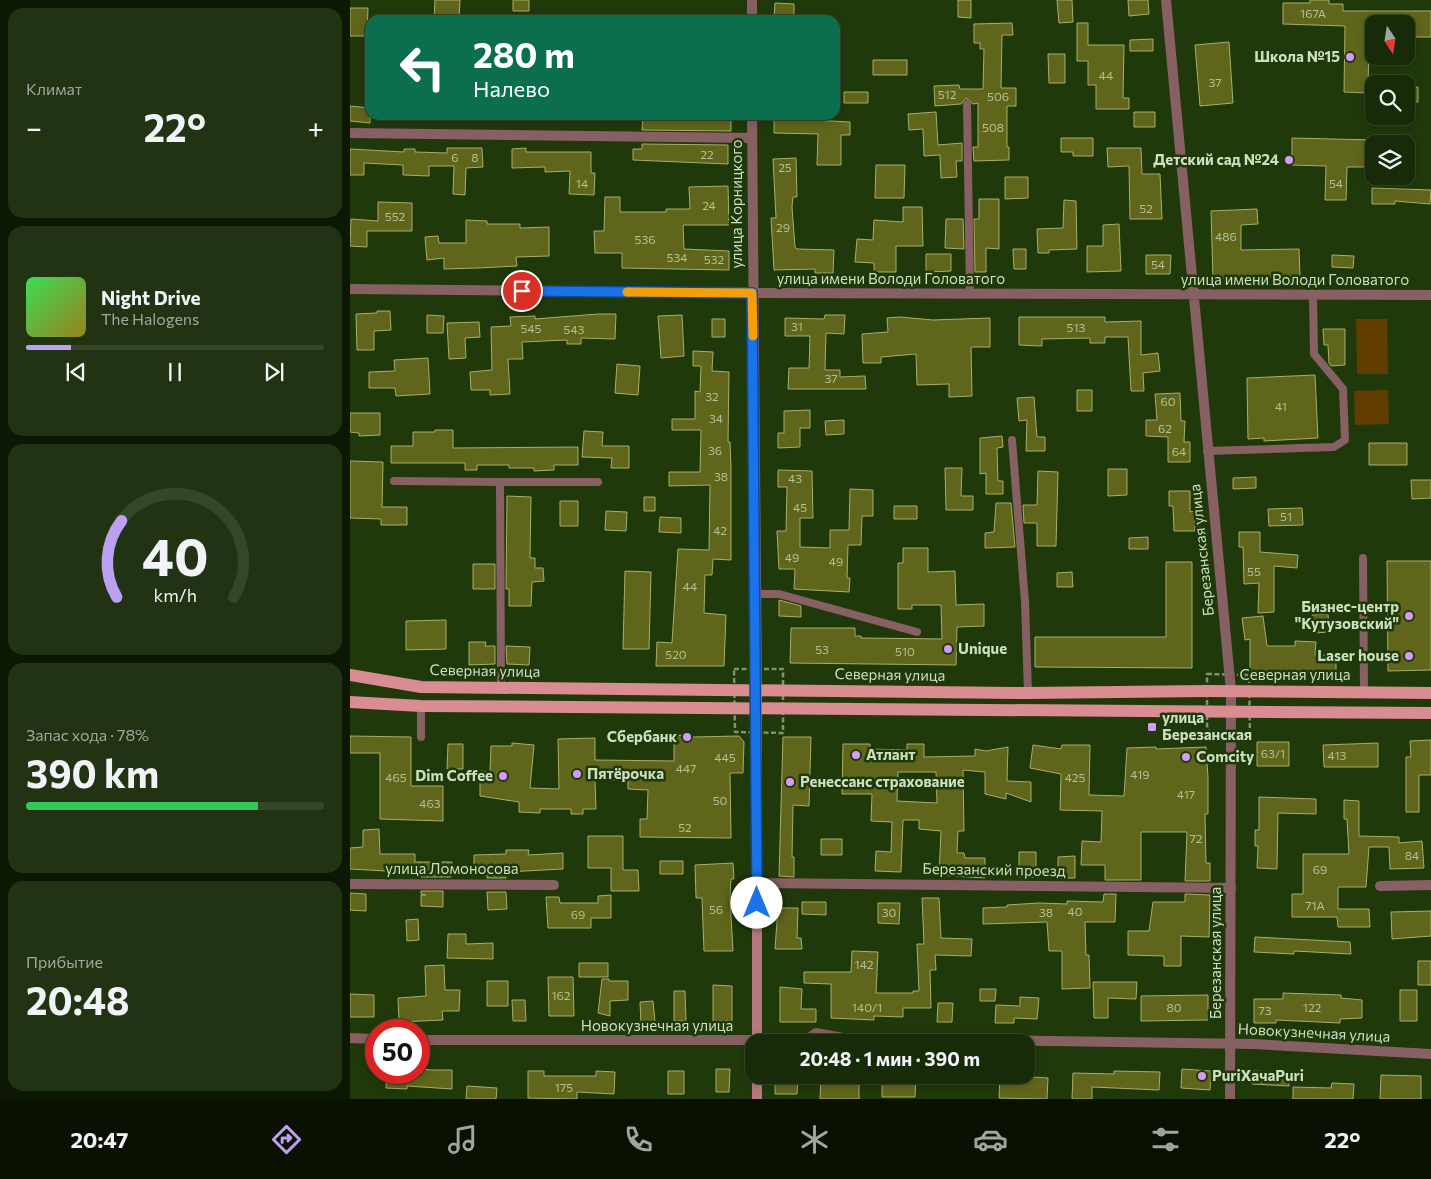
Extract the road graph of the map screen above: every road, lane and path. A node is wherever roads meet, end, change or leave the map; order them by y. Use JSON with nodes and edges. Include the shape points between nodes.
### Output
{"nodes":[{"id":1,"x":752,"y":0,"type":"edge"},
{"id":2,"x":1166,"y":0,"type":"edge"},
{"id":3,"x":752,"y":15,"type":"edge"},
{"id":4,"x":967,"y":104,"type":"dead end"},
{"id":5,"x":752,"y":120,"type":"edge"},
{"id":6,"x":350,"y":133,"type":"edge"},
{"id":7,"x":752,"y":138,"type":"junction"},
{"id":8,"x":350,"y":289,"type":"edge"},
{"id":9,"x":752,"y":293,"type":"junction"},
{"id":10,"x":970,"y":294,"type":"junction"},
{"id":11,"x":1192,"y":295,"type":"junction"},
{"id":12,"x":1313,"y":295,"type":"junction"},
{"id":13,"x":1431,"y":295,"type":"edge"},
{"id":14,"x":1012,"y":440,"type":"dead end"},
{"id":15,"x":1207,"y":451,"type":"junction"},
{"id":16,"x":394,"y":481,"type":"dead end"},
{"id":17,"x":500,"y":482,"type":"junction"},
{"id":18,"x":598,"y":482,"type":"dead end"},
{"id":19,"x":1363,"y":558,"type":"dead end"},
{"id":20,"x":755,"y":594,"type":"junction"},
{"id":21,"x":917,"y":632,"type":"dead end"},
{"id":22,"x":350,"y":675,"type":"edge"},
{"id":23,"x":501,"y":688,"type":"junction"},
{"id":24,"x":757,"y":690,"type":"junction"},
{"id":25,"x":1231,"y":691,"type":"junction"},
{"id":26,"x":1364,"y":692,"type":"junction"},
{"id":27,"x":1028,"y":693,"type":"junction"},
{"id":28,"x":1431,"y":693,"type":"edge"},
{"id":29,"x":350,"y":702,"type":"edge"},
{"id":30,"x":421,"y":706,"type":"junction"},
{"id":31,"x":757,"y":708,"type":"junction"},
{"id":32,"x":1231,"y":712,"type":"junction"},
{"id":33,"x":1431,"y":713,"type":"edge"},
{"id":34,"x":421,"y":738,"type":"dead end"},
{"id":35,"x":757,"y":883,"type":"junction"},
{"id":36,"x":350,"y":884,"type":"edge"},
{"id":37,"x":554,"y":885,"type":"dead end"},
{"id":38,"x":1431,"y":885,"type":"edge"},
{"id":39,"x":1380,"y":886,"type":"dead end"},
{"id":40,"x":1231,"y":888,"type":"junction"},
{"id":41,"x":757,"y":1034,"type":"edge"},
{"id":42,"x":350,"y":1038,"type":"edge"},
{"id":43,"x":365,"y":1039,"type":"edge"},
{"id":44,"x":430,"y":1040,"type":"edge"},
{"id":45,"x":745,"y":1041,"type":"edge"},
{"id":46,"x":1035,"y":1041,"type":"edge"},
{"id":47,"x":1231,"y":1044,"type":"junction"},
{"id":48,"x":1431,"y":1054,"type":"edge"},
{"id":49,"x":757,"y":1084,"type":"edge"},
{"id":50,"x":757,"y":1099,"type":"edge"},
{"id":51,"x":1230,"y":1099,"type":"edge"}],
"edges":[{"from":1,"to":3,"type":"street"},
{"from":2,"to":11,"type":"street","name":"Березанская улица"},
{"from":4,"to":10,"type":"lane"},
{"from":5,"to":7,"type":"street","name":"улица Корницкого"},
{"from":6,"to":7,"type":"street"},
{"from":7,"to":9,"type":"street","name":"улица Корницкого"},
{"from":8,"to":9,"type":"street","name":"улица имени Володи Головатого"},
{"from":9,"to":10,"type":"street","name":"улица имени Володи Головатого"},
{"from":9,"to":20,"type":"street","name":"улица Корницкого"},
{"from":10,"to":11,"type":"street","name":"улица имени Володи Головатого"},
{"from":11,"to":12,"type":"street","name":"улица имени Володи Головатого"},
{"from":11,"to":15,"type":"street","name":"Березанская улица"},
{"from":12,"to":13,"type":"street","name":"улица имени Володи Головатого"},
{"from":12,"to":15,"type":"lane","via":[[1314,354],[1343,389],[1345,440],[1334,447]]},
{"from":14,"to":27,"type":"lane","via":[[1025,602]]},
{"from":15,"to":25,"type":"street","name":"Березанская улица"},
{"from":16,"to":17,"type":"lane"},
{"from":17,"to":18,"type":"lane"},
{"from":17,"to":23,"type":"lane"},
{"from":19,"to":26,"type":"lane"},
{"from":20,"to":21,"type":"lane","via":[[779,594]]},
{"from":20,"to":24,"type":"street","name":"улица Корницкого"},
{"from":22,"to":23,"type":"main road","name":"Северная улица","via":[[421,687]]},
{"from":23,"to":24,"type":"main road","name":"Северная улица"},
{"from":24,"to":27,"type":"main road","name":"Северная улица"},
{"from":24,"to":31,"type":"main road","name":"улица Корницкого"},
{"from":25,"to":26,"type":"main road","name":"Северная улица"},
{"from":25,"to":27,"type":"main road","name":"Северная улица"},
{"from":25,"to":32,"type":"street","name":"Березанская улица"},
{"from":26,"to":28,"type":"main road","name":"Северная улица"},
{"from":29,"to":30,"type":"main road"},
{"from":30,"to":31,"type":"main road"},
{"from":30,"to":34,"type":"lane"},
{"from":31,"to":32,"type":"main road"},
{"from":31,"to":35,"type":"main road","name":"улица Корницкого"},
{"from":32,"to":33,"type":"main road"},
{"from":32,"to":40,"type":"street","name":"Березанская улица"},
{"from":35,"to":40,"type":"street","name":"Березанский проезд"},
{"from":35,"to":41,"type":"main road","name":"улица Корницкого"},
{"from":36,"to":37,"type":"street","name":"улица Ломоносова"},
{"from":38,"to":39,"type":"street"},
{"from":40,"to":47,"type":"street","name":"Березанская улица"},
{"from":42,"to":43,"type":"street"},
{"from":44,"to":45,"type":"street","name":"Новокузнечная улица"},
{"from":46,"to":47,"type":"street","name":"Новокузнечная улица"},
{"from":47,"to":48,"type":"street","name":"Новокузнечная улица"},
{"from":47,"to":51,"type":"street","name":"Березанская улица"},
{"from":49,"to":50,"type":"main road"}]}
